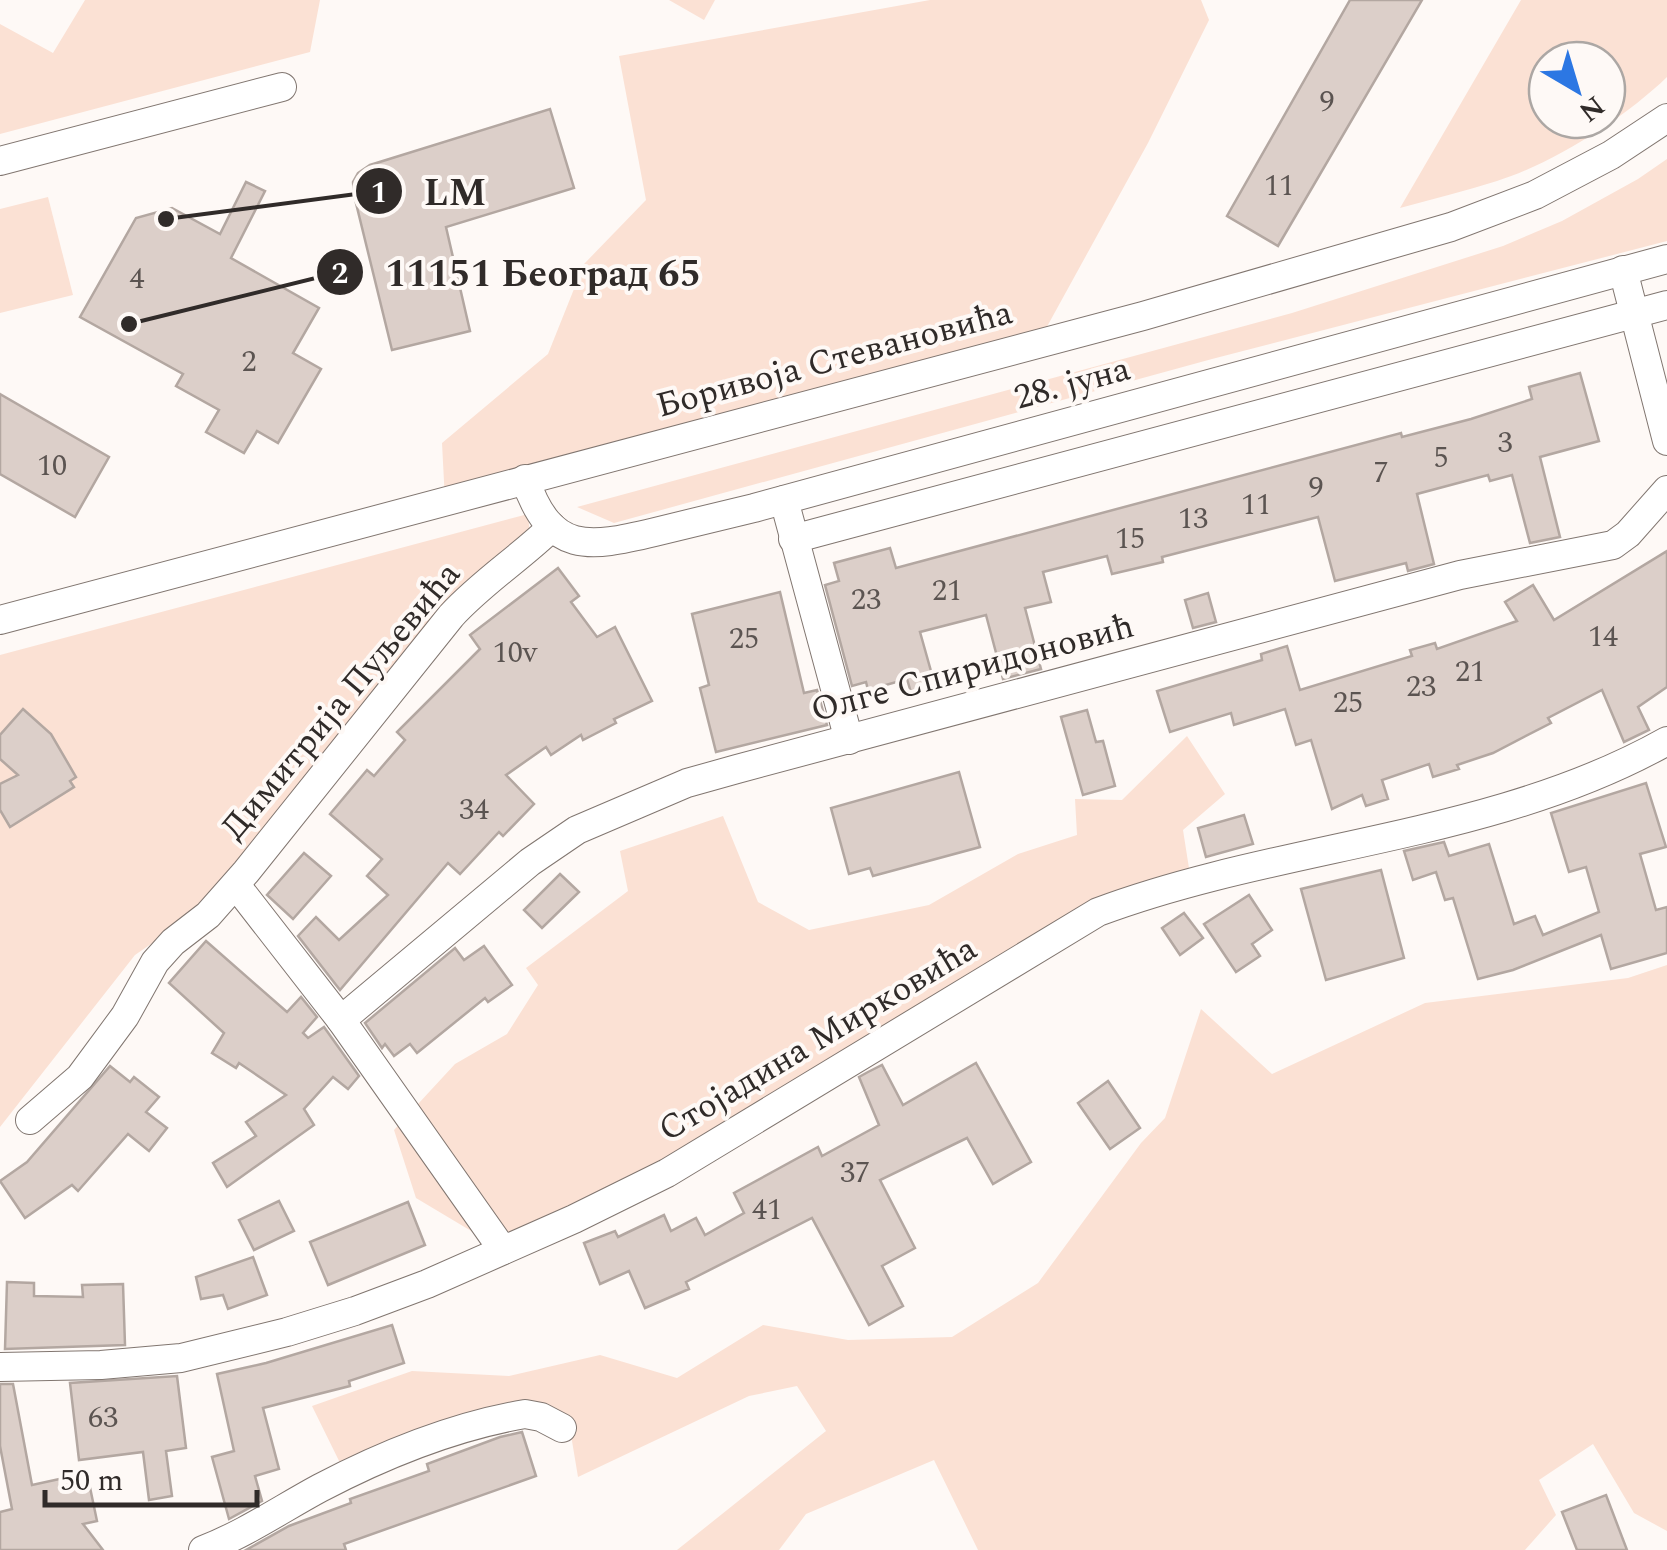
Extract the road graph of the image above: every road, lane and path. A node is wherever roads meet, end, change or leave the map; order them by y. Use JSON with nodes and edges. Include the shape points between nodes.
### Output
{"nodes":[{"id":1,"x":282,"y":87,"type":"dead end"},
{"id":2,"x":1667,"y":118,"type":"edge"},
{"id":3,"x":0,"y":161,"type":"edge"},
{"id":4,"x":1667,"y":260,"type":"edge"},
{"id":5,"x":1623,"y":270,"type":"junction"},
{"id":6,"x":1667,"y":304,"type":"edge"},
{"id":7,"x":1633,"y":313,"type":"junction"},
{"id":8,"x":1667,"y":441,"type":"edge"},
{"id":9,"x":525,"y":479,"type":"junction"},
{"id":10,"x":1667,"y":490,"type":"edge"},
{"id":11,"x":784,"y":500,"type":"junction"},
{"id":12,"x":552,"y":527,"type":"junction"},
{"id":13,"x":793,"y":539,"type":"junction"},
{"id":14,"x":0,"y":620,"type":"edge"},
{"id":15,"x":849,"y":740,"type":"junction"},
{"id":16,"x":1667,"y":740,"type":"edge"},
{"id":17,"x":236,"y":885,"type":"junction"},
{"id":18,"x":341,"y":1020,"type":"junction"},
{"id":19,"x":30,"y":1120,"type":"dead end"},
{"id":20,"x":503,"y":1250,"type":"junction"},
{"id":21,"x":0,"y":1367,"type":"edge"},
{"id":22,"x":562,"y":1428,"type":"dead end"},
{"id":23,"x":204,"y":1550,"type":"edge"}],
"edges":[{"from":1,"to":3,"type":"street"},
{"from":2,"to":9,"type":"street","name":"Боривоја Стевановића","via":[[1535,195],[1451,227]]},
{"from":4,"to":5,"type":"street","name":"28. јуна"},
{"from":5,"to":7,"type":"street"},
{"from":5,"to":11,"type":"street","name":"28. јуна"},
{"from":6,"to":7,"type":"street"},
{"from":7,"to":8,"type":"street"},
{"from":7,"to":13,"type":"street"},
{"from":9,"to":12,"type":"street"},
{"from":9,"to":14,"type":"street","name":"Боривоја Стевановића"},
{"from":10,"to":15,"type":"street","name":"Олге Спиридоновић","via":[[1613,544],[1460,575]]},
{"from":11,"to":12,"type":"street","name":"28. јуна","via":[[599,545]]},
{"from":11,"to":13,"type":"street"},
{"from":12,"to":17,"type":"street","name":"Димитрија Пуљевића","via":[[451,616]]},
{"from":13,"to":15,"type":"street"},
{"from":15,"to":18,"type":"street","name":"Олге Спиридоновић","via":[[688,783],[577,830]]},
{"from":16,"to":20,"type":"street","name":"Стојадина Мирковића","via":[[1618,768],[1478,813],[1156,890],[1098,912],[667,1174]]},
{"from":17,"to":18,"type":"street","name":"Димитрија Пуљевића"},
{"from":17,"to":19,"type":"street","name":"Димитрија Пуљевића","via":[[154,962],[92,1062]]},
{"from":18,"to":20,"type":"street","name":"Димитрија Пуљевића"},
{"from":20,"to":21,"type":"street","name":"Стојадина Мирковића","via":[[355,1312],[232,1347],[101,1365]]},
{"from":22,"to":23,"type":"street","via":[[525,1414],[420,1445],[358,1468]]}]}
